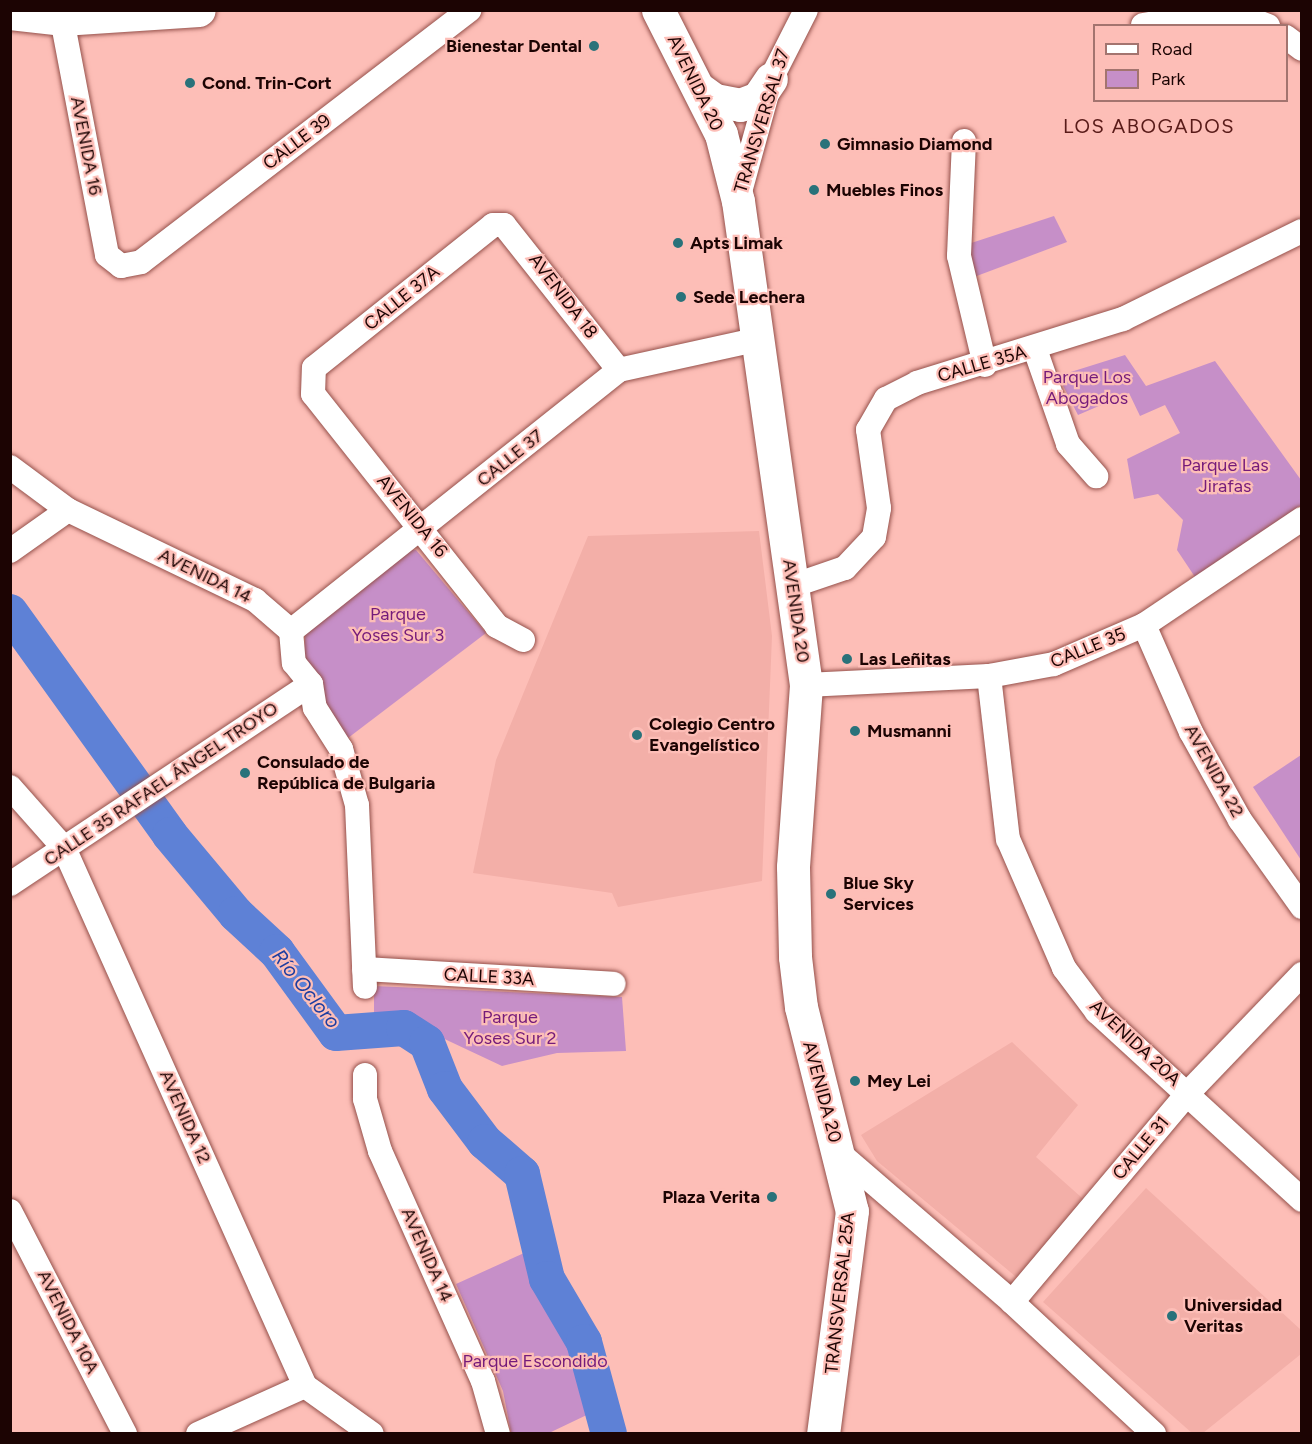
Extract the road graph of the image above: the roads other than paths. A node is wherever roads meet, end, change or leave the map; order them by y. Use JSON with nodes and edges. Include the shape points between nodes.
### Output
{"nodes":[{"id":1,"x":200,"y":10,"type":"edge"},
{"id":2,"x":469,"y":10,"type":"edge"},
{"id":3,"x":658,"y":10,"type":"edge"},
{"id":4,"x":806,"y":10,"type":"edge"},
{"id":5,"x":10,"y":13,"type":"edge"},
{"id":6,"x":62,"y":19,"type":"junction"},
{"id":7,"x":1149,"y":24,"type":"edge"},
{"id":8,"x":1263,"y":24,"type":"edge"},
{"id":9,"x":1288,"y":38,"type":"edge"},
{"id":10,"x":1302,"y":50,"type":"edge"},
{"id":11,"x":771,"y":79,"type":"junction"},
{"id":12,"x":701,"y":90,"type":"junction"},
{"id":13,"x":964,"y":141,"type":"dead end"},
{"id":14,"x":738,"y":201,"type":"junction"},
{"id":15,"x":504,"y":225,"type":"joint"},
{"id":16,"x":1302,"y":231,"type":"edge"},
{"id":17,"x":121,"y":266,"type":"joint"},
{"id":18,"x":755,"y":340,"type":"junction"},
{"id":19,"x":1035,"y":349,"type":"junction"},
{"id":20,"x":985,"y":365,"type":"junction"},
{"id":21,"x":619,"y":370,"type":"junction"},
{"id":22,"x":310,"y":383,"type":"joint"},
{"id":23,"x":10,"y":467,"type":"edge"},
{"id":24,"x":1096,"y":476,"type":"dead end"},
{"id":25,"x":68,"y":510,"type":"junction"},
{"id":26,"x":1302,"y":519,"type":"edge"},
{"id":27,"x":423,"y":528,"type":"junction"},
{"id":28,"x":10,"y":551,"type":"edge"},
{"id":29,"x":792,"y":586,"type":"junction"},
{"id":30,"x":1144,"y":625,"type":"junction"},
{"id":31,"x":291,"y":631,"type":"junction"},
{"id":32,"x":523,"y":640,"type":"dead end"},
{"id":33,"x":989,"y":676,"type":"junction"},
{"id":34,"x":311,"y":684,"type":"junction"},
{"id":35,"x":806,"y":685,"type":"junction"},
{"id":36,"x":10,"y":787,"type":"edge"},
{"id":37,"x":64,"y":848,"type":"junction"},
{"id":38,"x":10,"y":884,"type":"edge"},
{"id":39,"x":1302,"y":907,"type":"edge"},
{"id":40,"x":1302,"y":974,"type":"edge"},
{"id":41,"x":614,"y":984,"type":"dead end"},
{"id":42,"x":365,"y":1075,"type":"dead end"},
{"id":43,"x":1188,"y":1093,"type":"junction"},
{"id":44,"x":839,"y":1153,"type":"junction"},
{"id":45,"x":894,"y":1200,"type":"junction"},
{"id":46,"x":1302,"y":1200,"type":"edge"},
{"id":47,"x":10,"y":1211,"type":"edge"},
{"id":48,"x":852,"y":1211,"type":"junction"},
{"id":49,"x":1012,"y":1302,"type":"junction"},
{"id":50,"x":305,"y":1386,"type":"junction"},
{"id":51,"x":125,"y":1434,"type":"edge"},
{"id":52,"x":198,"y":1434,"type":"edge"},
{"id":53,"x":372,"y":1434,"type":"edge"},
{"id":54,"x":498,"y":1434,"type":"edge"},
{"id":55,"x":823,"y":1434,"type":"edge"},
{"id":56,"x":1154,"y":1434,"type":"edge"}],
"edges":[{"from":1,"to":6,"type":"main road"},
{"from":2,"to":17,"type":"street","name":"CALLE 39","via":[[141,262]]},
{"from":3,"to":12,"type":"main road","name":"AVENIDA 20"},
{"from":4,"to":11,"type":"street","name":"TRANSVERSAL 37"},
{"from":5,"to":6,"type":"main road"},
{"from":6,"to":17,"type":"street","name":"AVENIDA 16","via":[[107,255]]},
{"from":7,"to":8,"type":"street","via":[[1209,14],[1242,16]]},
{"from":9,"to":10,"type":"street"},
{"from":11,"to":12,"type":"main road","via":[[758,98],[740,105],[715,100]]},
{"from":11,"to":14,"type":"street","name":"TRANSVERSAL 37"},
{"from":12,"to":14,"type":"main road","name":"AVENIDA 20","via":[[721,134]]},
{"from":13,"to":20,"type":"street","via":[[959,256]]},
{"from":14,"to":18,"type":"main road","name":"AVENIDA 20"},
{"from":15,"to":21,"type":"street","name":"AVENIDA 18"},
{"from":15,"to":22,"type":"street","name":"CALLE 37A","via":[[493,225],[323,361]]},
{"from":16,"to":19,"type":"street","name":"CALLE 35A","via":[[1124,319]]},
{"from":18,"to":21,"type":"street","name":"CALLE 37"},
{"from":18,"to":29,"type":"main road","name":"AVENIDA 20"},
{"from":19,"to":20,"type":"street","name":"CALLE 35A"},
{"from":19,"to":24,"type":"street","via":[[1068,444]]},
{"from":20,"to":29,"type":"street","name":"CALLE 35A","via":[[917,383],[878,407],[868,430],[879,508],[874,537],[845,568]]},
{"from":21,"to":27,"type":"street","name":"CALLE 37"},
{"from":22,"to":27,"type":"street","name":"AVENIDA 16","via":[[313,394]]},
{"from":23,"to":25,"type":"street","name":"AVENIDA 14"},
{"from":25,"to":28,"type":"street"},
{"from":25,"to":31,"type":"street","name":"AVENIDA 14","via":[[255,600]]},
{"from":26,"to":30,"type":"street","name":"CALLE 35"},
{"from":27,"to":31,"type":"street","name":"CALLE 37"},
{"from":27,"to":32,"type":"street","name":"AVENIDA 16","via":[[497,626]]},
{"from":29,"to":35,"type":"main road","name":"AVENIDA 20"},
{"from":30,"to":33,"type":"street","name":"CALLE 35","via":[[1054,664]]},
{"from":30,"to":39,"type":"street","name":"AVENIDA 22","via":[[1208,761]]},
{"from":31,"to":34,"type":"street","via":[[294,663]]},
{"from":33,"to":35,"type":"street","name":"CALLE 35"},
{"from":33,"to":43,"type":"street","name":"AVENIDA 20A","via":[[1008,839],[1038,918],[1064,968],[1097,1012]]},
{"from":34,"to":37,"type":"street","name":"CALLE 35 RAFAEL ÁNGEL TROYO"},
{"from":34,"to":41,"type":"street","name":"CALLE 33A","via":[[315,708],[341,750],[357,805],[364,978]]},
{"from":35,"to":44,"type":"main road","name":"AVENIDA 20","via":[[793,867],[794,946],[801,1007]]},
{"from":36,"to":37,"type":"street","name":"AVENIDA 12"},
{"from":37,"to":38,"type":"street","name":"CALLE 35 RAFAEL ÁNGEL TROYO"},
{"from":37,"to":50,"type":"street","name":"AVENIDA 12"},
{"from":40,"to":43,"type":"street","name":"CALLE 31"},
{"from":42,"to":54,"type":"street","name":"AVENIDA 14","via":[[365,1099],[380,1151],[483,1381]]},
{"from":43,"to":46,"type":"street","name":"AVENIDA 20A"},
{"from":43,"to":49,"type":"street","name":"CALLE 31"},
{"from":44,"to":45,"type":"street","name":"AVENIDA 20"},
{"from":44,"to":48,"type":"main road","name":"TRANSVERSAL 25A"},
{"from":45,"to":48,"type":"street","via":[[872,1201]]},
{"from":45,"to":49,"type":"street","name":"AVENIDA 20"},
{"from":47,"to":51,"type":"street","name":"AVENIDA 10A"},
{"from":48,"to":55,"type":"main road","name":"TRANSVERSAL 25A"},
{"from":49,"to":56,"type":"street","name":"AVENIDA 20"},
{"from":50,"to":52,"type":"street"},
{"from":50,"to":53,"type":"street"}]}
